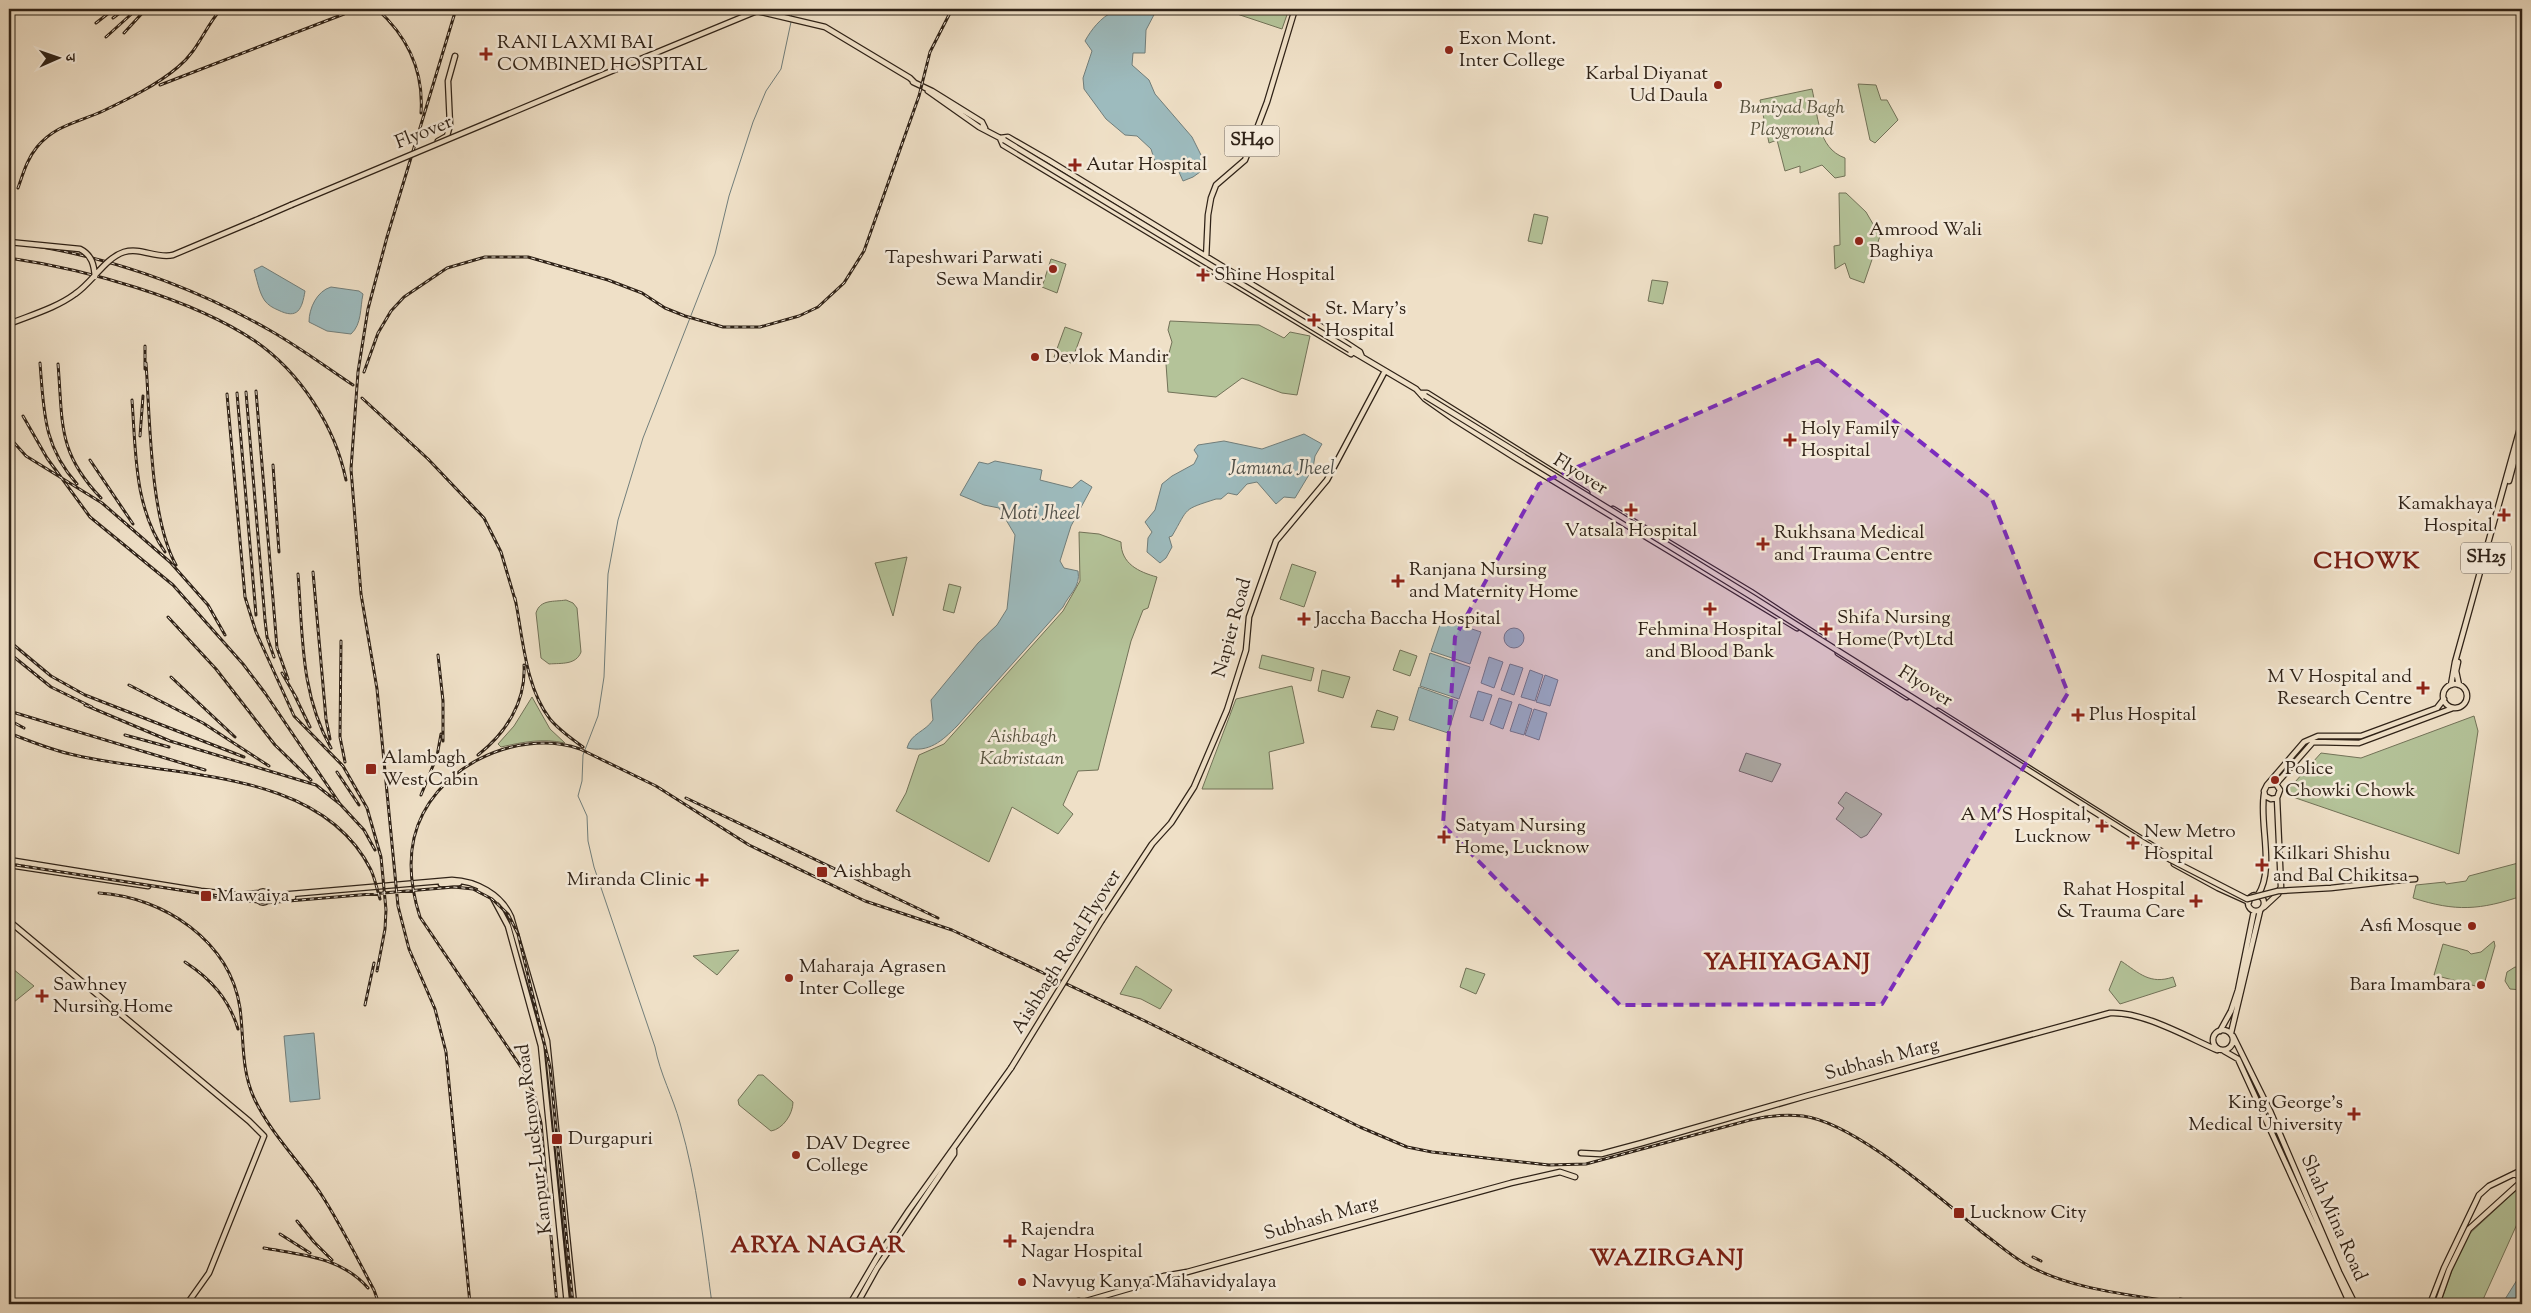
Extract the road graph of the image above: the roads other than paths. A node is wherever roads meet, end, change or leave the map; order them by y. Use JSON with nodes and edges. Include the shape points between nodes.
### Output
{"nodes":[{"id":1,"x":1295,"y":9,"type":"edge"},
{"id":2,"x":454,"y":59,"type":"dead end"},
{"id":3,"x":1002,"y":139,"type":"junction"},
{"id":4,"x":426,"y":148,"type":"junction"},
{"id":5,"x":9,"y":242,"type":"edge"},
{"id":6,"x":1206,"y":259,"type":"junction"},
{"id":7,"x":1204,"y":265,"type":"junction"},
{"id":8,"x":95,"y":277,"type":"junction"},
{"id":9,"x":9,"y":324,"type":"edge"},
{"id":10,"x":1362,"y":358,"type":"junction"},
{"id":11,"x":1384,"y":372,"type":"junction"},
{"id":12,"x":1419,"y":392,"type":"junction"},
{"id":13,"x":2522,"y":420,"type":"edge"},
{"id":14,"x":2522,"y":432,"type":"edge"},
{"id":15,"x":2454,"y":671,"type":"junction"},
{"id":16,"x":2451,"y":685,"type":"junction"},
{"id":17,"x":2459,"y":685,"type":"junction"},
{"id":18,"x":2444,"y":699,"type":"junction"},
{"id":19,"x":2453,"y":708,"type":"junction"},
{"id":20,"x":2393,"y":725,"type":"junction"},
{"id":21,"x":2395,"y":730,"type":"junction"},
{"id":22,"x":2014,"y":760,"type":"junction"},
{"id":23,"x":2276,"y":784,"type":"junction"},
{"id":24,"x":2268,"y":785,"type":"junction"},
{"id":25,"x":2264,"y":793,"type":"junction"},
{"id":26,"x":2277,"y":798,"type":"junction"},
{"id":27,"x":1152,"y":844,"type":"joint"},
{"id":28,"x":9,"y":860,"type":"edge"},
{"id":29,"x":9,"y":865,"type":"edge"},
{"id":30,"x":2415,"y":879,"type":"dead end"},
{"id":31,"x":428,"y":883,"type":"junction"},
{"id":32,"x":259,"y":893,"type":"junction"},
{"id":33,"x":2258,"y":896,"type":"junction"},
{"id":34,"x":2252,"y":897,"type":"junction"},
{"id":35,"x":268,"y":898,"type":"junction"},
{"id":36,"x":258,"y":900,"type":"junction"},
{"id":37,"x":2249,"y":902,"type":"junction"},
{"id":38,"x":2259,"y":910,"type":"junction"},
{"id":39,"x":9,"y":921,"type":"edge"},
{"id":40,"x":2243,"y":976,"type":"junction"},
{"id":41,"x":2220,"y":1031,"type":"junction"},
{"id":42,"x":2232,"y":1034,"type":"junction"},
{"id":43,"x":2186,"y":1036,"type":"junction"},
{"id":44,"x":2214,"y":1042,"type":"junction"},
{"id":45,"x":2217,"y":1050,"type":"junction"},
{"id":46,"x":2224,"y":1051,"type":"junction"},
{"id":47,"x":2260,"y":1091,"type":"junction"},
{"id":48,"x":2254,"y":1094,"type":"junction"},
{"id":49,"x":2284,"y":1144,"type":"junction"},
{"id":50,"x":2278,"y":1147,"type":"junction"},
{"id":51,"x":1583,"y":1153,"type":"dead end"},
{"id":52,"x":2522,"y":1170,"type":"edge"},
{"id":53,"x":2296,"y":1172,"type":"junction"},
{"id":54,"x":2516,"y":1174,"type":"junction"},
{"id":55,"x":2291,"y":1175,"type":"junction"},
{"id":56,"x":1575,"y":1176,"type":"dead end"},
{"id":57,"x":2522,"y":1181,"type":"edge"},
{"id":58,"x":2316,"y":1217,"type":"junction"},
{"id":59,"x":2310,"y":1219,"type":"junction"},
{"id":60,"x":2463,"y":1226,"type":"junction"},
{"id":61,"x":2469,"y":1229,"type":"junction"},
{"id":62,"x":876,"y":1265,"type":"junction"},
{"id":63,"x":1164,"y":1276,"type":"junction"},
{"id":64,"x":187,"y":1304,"type":"edge"},
{"id":65,"x":567,"y":1304,"type":"edge"},
{"id":66,"x":574,"y":1304,"type":"edge"},
{"id":67,"x":854,"y":1304,"type":"edge"},
{"id":68,"x":1066,"y":1304,"type":"edge"},
{"id":69,"x":1076,"y":1304,"type":"edge"},
{"id":70,"x":2350,"y":1304,"type":"edge"},
{"id":71,"x":2355,"y":1304,"type":"edge"},
{"id":72,"x":2430,"y":1304,"type":"edge"},
{"id":73,"x":2437,"y":1304,"type":"edge"}],
"edges":[{"from":1,"to":6,"type":"main road","number":"SH40","via":[[1267,102],[1245,160],[1216,185],[1211,198]]},
{"from":2,"to":4,"type":"main road","bridge":true,"via":[[448,81],[449,131],[444,138]]},
{"from":3,"to":4,"type":"main road","name":"Flyover","bridge":true,"via":[[984,128],[982,122],[825,27],[757,11]]},
{"from":3,"to":6,"type":"main road","via":[[1008,137]]},
{"from":3,"to":7,"type":"main road","via":[[1003,144]]},
{"from":3,"to":10,"type":"main road","bridge":true},
{"from":4,"to":8,"type":"main road","name":"Flyover","bridge":true,"via":[[173,255],[122,252]]},
{"from":5,"to":8,"type":"main road","bridge":true,"via":[[80,249],[92,261]]},
{"from":6,"to":7,"type":"main road","number":"SH40"},
{"from":6,"to":10,"type":"main road","via":[[1325,329],[1360,352]]},
{"from":7,"to":10,"type":"main road","via":[[1357,358]]},
{"from":8,"to":9,"type":"main road","name":"Flyover","bridge":true,"via":[[67,300]]},
{"from":10,"to":11,"type":"main road"},
{"from":11,"to":12,"type":"main road"},
{"from":11,"to":27,"type":"main road","name":"Napier Road","via":[[1320,490],[1276,540],[1249,617],[1246,650],[1212,749],[1194,787],[1171,823]]},
{"from":12,"to":22,"type":"main road","via":[[1452,418],[1517,459]]},
{"from":12,"to":22,"type":"main road","via":[[1427,393],[1487,428]]},
{"from":12,"to":30,"type":"main road","name":"Flyover","bridge":true,"via":[[2171,860],[2227,890],[2251,898],[2278,891]]},
{"from":13,"to":15,"type":"main road","number":"SH25"},
{"from":14,"to":15,"type":"main road","number":"SH25"},
{"from":15,"to":16,"type":"main road","number":"SH25"},
{"from":15,"to":17,"type":"main road","number":"SH25"},
{"from":16,"to":17,"type":"main road"},
{"from":16,"to":18,"type":"main road","number":"SH25","via":[[2445,690]]},
{"from":17,"to":19,"type":"main road","number":"SH25","via":[[2465,691],[2466,699],[2462,705]]},
{"from":18,"to":19,"type":"main road"},
{"from":18,"to":20,"type":"main road","number":"SH25","via":[[2437,708]]},
{"from":19,"to":21,"type":"main road"},
{"from":20,"to":21,"type":"main road"},
{"from":20,"to":24,"type":"main road","number":"SH25","via":[[2353,738],[2311,737]]},
{"from":21,"to":23,"type":"main road","via":[[2359,743],[2314,742]]},
{"from":22,"to":34,"type":"main road","via":[[2179,863],[2229,890]]},
{"from":22,"to":37,"type":"main road","via":[[2193,875]]},
{"from":23,"to":24,"type":"main road"},
{"from":23,"to":26,"type":"main road","via":[[2280,790]]},
{"from":24,"to":25,"type":"main road","number":"SH25"},
{"from":25,"to":26,"type":"main road","via":[[2269,799]]},
{"from":25,"to":33,"type":"main road","number":"SH25","via":[[2266,871]]},
{"from":26,"to":38,"type":"main road","via":[[2281,887],[2278,894]]},
{"from":27,"to":62,"type":"main road","name":"Aishbagh Road Flyover","bridge":true,"via":[[1012,1068]]},
{"from":28,"to":32,"type":"main road","via":[[201,891]]},
{"from":29,"to":36,"type":"main road"},
{"from":31,"to":35,"type":"main road","name":"Kanpur-Lucknow Road"},
{"from":31,"to":65,"type":"main road","name":"Kanpur-Lucknow Road","via":[[458,883],[492,896],[508,926],[541,1046]]},
{"from":31,"to":66,"type":"main road","name":"Kanpur-Lucknow Road","via":[[468,882],[495,896],[512,917],[548,1049]]},
{"from":32,"to":35,"type":"main road","via":[[264,892]]},
{"from":32,"to":36,"type":"main road"},
{"from":33,"to":34,"type":"main road"},
{"from":33,"to":38,"type":"main road","via":[[2263,899]]},
{"from":34,"to":37,"type":"main road"},
{"from":35,"to":36,"type":"main road","via":[[264,903]]},
{"from":37,"to":38,"type":"main road","via":[[2250,908]]},
{"from":38,"to":40,"type":"main road"},
{"from":39,"to":64,"type":"main road","via":[[183,1064],[264,1136],[209,1273]]},
{"from":40,"to":41,"type":"main road"},
{"from":40,"to":42,"type":"main road"},
{"from":41,"to":42,"type":"main road","via":[[2226,1029]]},
{"from":41,"to":44,"type":"main road"},
{"from":42,"to":46,"type":"main road","via":[[2229,1047]]},
{"from":42,"to":47,"type":"main road","name":"Shah Mina Road"},
{"from":43,"to":44,"type":"main road","name":"Subhash Marg"},
{"from":43,"to":45,"type":"main road","name":"Subhash Marg"},
{"from":43,"to":51,"type":"main road","name":"Subhash Marg","via":[[2121,1012],[2110,1013],[1601,1154]]},
{"from":44,"to":45,"type":"main road"},
{"from":45,"to":46,"type":"main road"},
{"from":46,"to":48,"type":"main road","name":"Shah Mina Road","via":[[2238,1059]]},
{"from":47,"to":48,"type":"main road"},
{"from":47,"to":49,"type":"main road","name":"Shah Mina Road"},
{"from":48,"to":50,"type":"main road","name":"Shah Mina Road"},
{"from":49,"to":50,"type":"main road"},
{"from":49,"to":53,"type":"main road","name":"Shah Mina Road"},
{"from":50,"to":55,"type":"main road","name":"Shah Mina Road"},
{"from":52,"to":54,"type":"main road"},
{"from":53,"to":55,"type":"main road"},
{"from":53,"to":58,"type":"main road","name":"Shah Mina Road"},
{"from":54,"to":57,"type":"main road"},
{"from":54,"to":60,"type":"main road","via":[[2489,1186],[2479,1195]]},
{"from":55,"to":59,"type":"main road","name":"Shah Mina Road"},
{"from":56,"to":63,"type":"main road","name":"Subhash Marg","via":[[1560,1172],[1511,1183]]},
{"from":57,"to":61,"type":"main road"},
{"from":58,"to":59,"type":"main road"},
{"from":58,"to":71,"type":"main road","name":"Shah Mina Road"},
{"from":59,"to":70,"type":"main road","name":"Shah Mina Road"},
{"from":60,"to":61,"type":"main road"},
{"from":60,"to":72,"type":"main road"},
{"from":61,"to":73,"type":"main road"},
{"from":62,"to":67,"type":"main road"},
{"from":62,"to":67,"type":"main road"},
{"from":63,"to":68,"type":"main road"},
{"from":63,"to":69,"type":"main road","name":"Subhash Marg","via":[[1162,1280]]}]}
